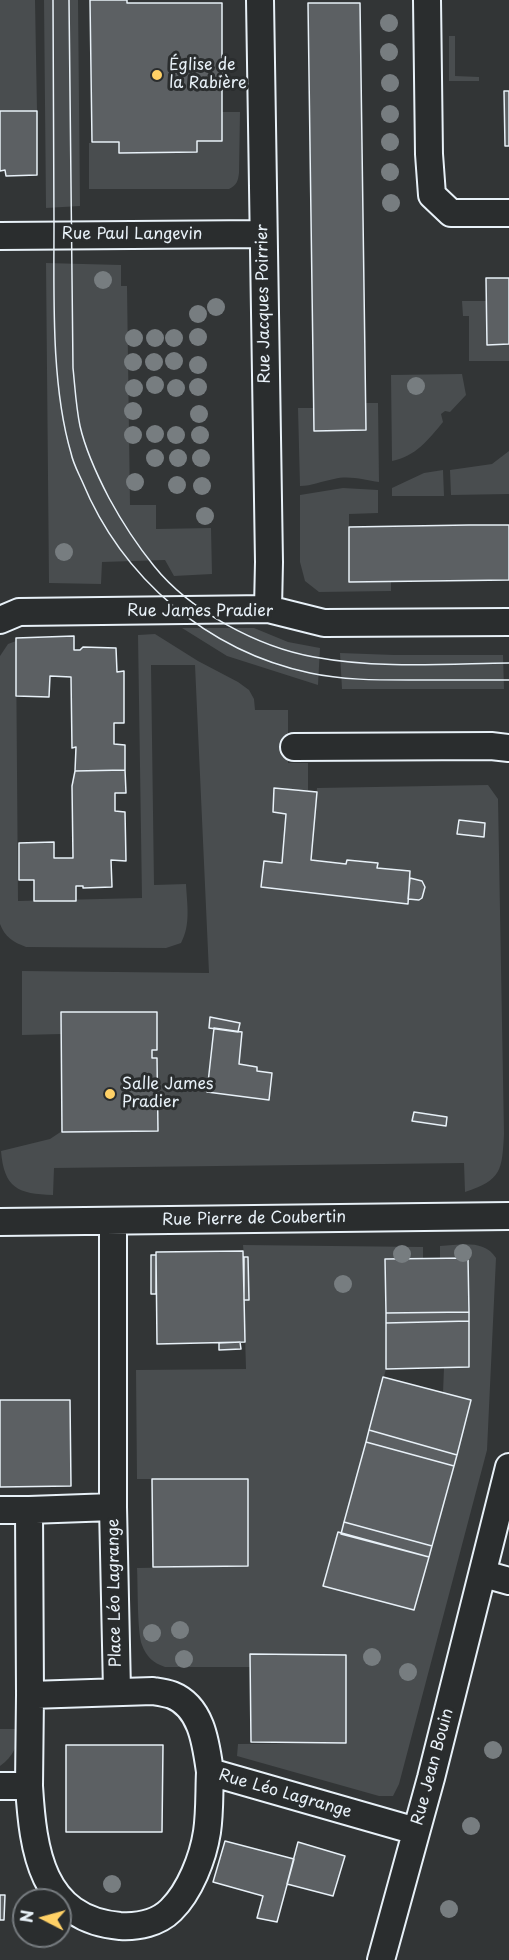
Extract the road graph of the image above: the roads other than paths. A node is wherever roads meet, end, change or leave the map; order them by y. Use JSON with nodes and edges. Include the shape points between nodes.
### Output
{"nodes":[{"id":1,"x":260,"y":0,"type":"edge"},
{"id":2,"x":427,"y":0,"type":"edge"},
{"id":3,"x":509,"y":213,"type":"edge"},
{"id":4,"x":263,"y":234,"type":"junction"},
{"id":5,"x":0,"y":236,"type":"edge"},
{"id":6,"x":268,"y":609,"type":"junction"},
{"id":7,"x":0,"y":620,"type":"edge"},
{"id":8,"x":509,"y":622,"type":"edge"},
{"id":9,"x":294,"y":747,"type":"dead end"},
{"id":10,"x":509,"y":748,"type":"edge"},
{"id":11,"x":509,"y":1216,"type":"edge"},
{"id":12,"x":113,"y":1221,"type":"junction"},
{"id":13,"x":0,"y":1222,"type":"edge"},
{"id":14,"x":509,"y":1467,"type":"edge"},
{"id":15,"x":113,"y":1507,"type":"junction"},
{"id":16,"x":0,"y":1510,"type":"edge"},
{"id":17,"x":29,"y":1510,"type":"junction"},
{"id":18,"x":484,"y":1574,"type":"junction"},
{"id":19,"x":509,"y":1581,"type":"edge"},
{"id":20,"x":117,"y":1691,"type":"junction"},
{"id":21,"x":30,"y":1695,"type":"junction"},
{"id":22,"x":210,"y":1772,"type":"junction"},
{"id":23,"x":0,"y":1786,"type":"edge"},
{"id":24,"x":29,"y":1786,"type":"junction"},
{"id":25,"x":416,"y":1830,"type":"junction"},
{"id":26,"x":381,"y":1960,"type":"edge"}],
"edges":[{"from":1,"to":4,"type":"street","name":"Rue Jacques Poirrier"},
{"from":2,"to":3,"type":"street","via":[[432,195],[452,213]]},
{"from":4,"to":5,"type":"street","name":"Rue Paul Langevin"},
{"from":4,"to":6,"type":"street","name":"Rue Jacques Poirrier"},
{"from":6,"to":7,"type":"street","name":"Rue James Pradier","via":[[19,612]]},
{"from":6,"to":8,"type":"street","name":"Rue James Pradier","via":[[324,623]]},
{"from":9,"to":10,"type":"street"},
{"from":11,"to":12,"type":"street","name":"Rue Pierre de Coubertin"},
{"from":12,"to":13,"type":"street","name":"Rue Pierre de Coubertin"},
{"from":12,"to":15,"type":"street"},
{"from":14,"to":18,"type":"street","name":"Rue Jean Bouin"},
{"from":15,"to":17,"type":"street","name":"Place Léo Lagrange"},
{"from":15,"to":20,"type":"street","name":"Place Léo Lagrange"},
{"from":16,"to":17,"type":"street","name":"Place Léo Lagrange"},
{"from":17,"to":21,"type":"street"},
{"from":18,"to":19,"type":"street"},
{"from":18,"to":25,"type":"street","name":"Rue Jean Bouin"},
{"from":20,"to":21,"type":"street","name":"Place Léo Lagrange"},
{"from":20,"to":22,"type":"street","name":"Place Léo Lagrange","via":[[153,1691],[185,1703],[196,1716],[205,1738]]},
{"from":21,"to":24,"type":"street"},
{"from":22,"to":24,"type":"street","name":"Rue Léo Lagrange","via":[[207,1832],[186,1888],[171,1910],[159,1918],[148,1924],[125,1926],[89,1920],[58,1898],[37,1855]]},
{"from":22,"to":25,"type":"street","name":"Rue Léo Lagrange"},
{"from":23,"to":24,"type":"street"},
{"from":25,"to":26,"type":"street","name":"Rue Jean Bouin"}]}
